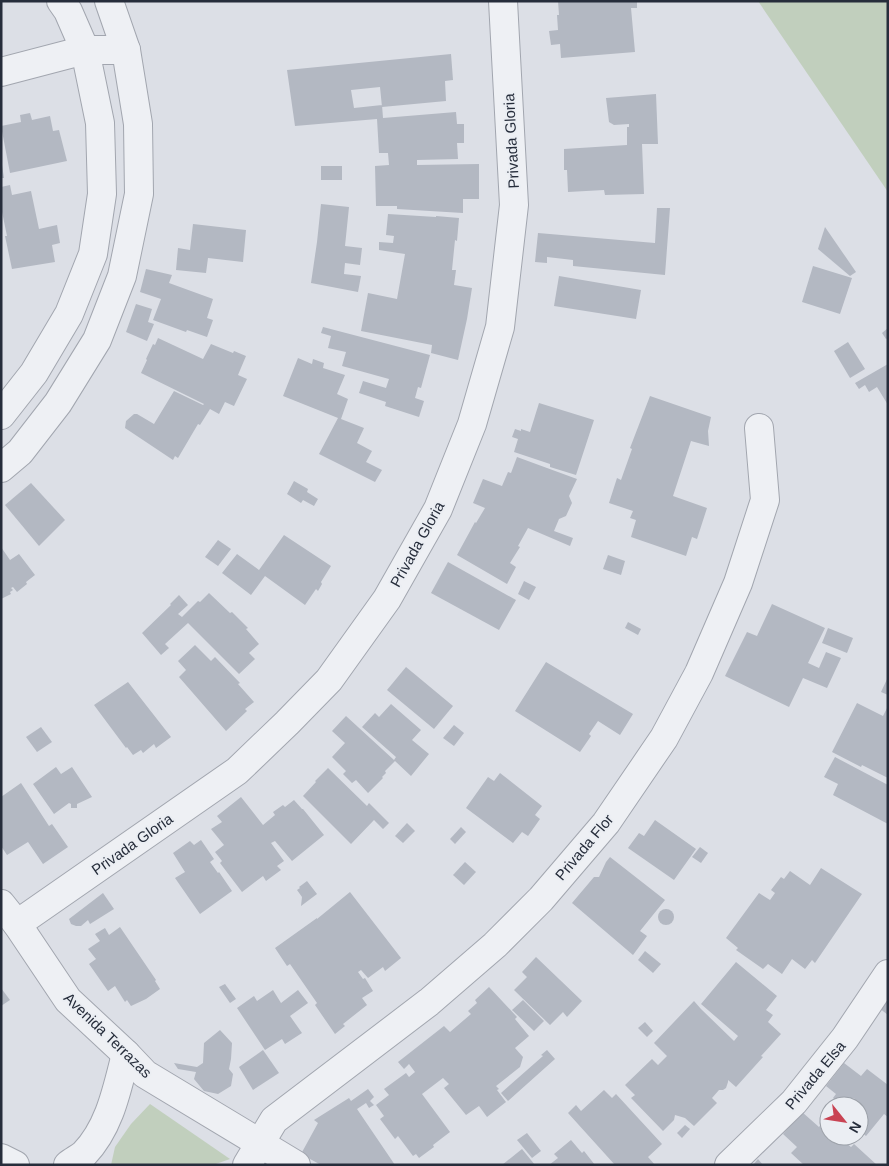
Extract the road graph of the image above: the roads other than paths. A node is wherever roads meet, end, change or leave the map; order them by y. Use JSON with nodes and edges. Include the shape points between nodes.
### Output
{"nodes":[{"id":1,"x":61,"y":1,"type":"edge"},
{"id":2,"x":109,"y":1,"type":"edge"},
{"id":3,"x":503,"y":1,"type":"edge"},
{"id":4,"x":85,"y":50,"type":"junction"},
{"id":5,"x":126,"y":50,"type":"junction"},
{"id":6,"x":1,"y":72,"type":"edge"},
{"id":7,"x":1,"y":415,"type":"edge"},
{"id":8,"x":759,"y":428,"type":"dead end"},
{"id":9,"x":1,"y":468,"type":"edge"},
{"id":10,"x":9,"y":914,"type":"edge"},
{"id":11,"x":888,"y":974,"type":"edge"},
{"id":12,"x":126,"y":1054,"type":"junction"},
{"id":13,"x":254,"y":1154,"type":"edge"},
{"id":14,"x":1,"y":1158,"type":"edge"},
{"id":15,"x":15,"y":1165,"type":"edge"},
{"id":16,"x":68,"y":1165,"type":"edge"},
{"id":17,"x":296,"y":1165,"type":"edge"},
{"id":18,"x":729,"y":1165,"type":"edge"}],
"edges":[{"from":1,"to":4,"type":"street"},
{"from":2,"to":5,"type":"street"},
{"from":3,"to":10,"type":"street","name":"Privada Gloria","via":[[514,205],[500,327],[472,424],[438,509],[387,599],[329,680],[288,723],[237,771]]},
{"from":4,"to":5,"type":"street"},
{"from":4,"to":6,"type":"street"},
{"from":4,"to":7,"type":"street","via":[[100,123],[102,194],[92,254],[69,314],[34,373]]},
{"from":5,"to":9,"type":"street","via":[[138,124],[139,194],[122,276],[97,340],[58,403],[20,452]]},
{"from":8,"to":13,"type":"street","name":"Privada Flor","via":[[765,500],[738,584],[699,673],[664,738],[606,823],[541,899],[495,945],[429,1002],[274,1120]]},
{"from":10,"to":12,"type":"street","name":"Avenida Terrazas","via":[[68,1000]]},
{"from":11,"to":18,"type":"street","name":"Privada Elsa","via":[[845,1038],[794,1102]]},
{"from":12,"to":13,"type":"street","name":"Avenida Terrazas","via":[[145,1074]]},
{"from":12,"to":16,"type":"street","via":[[103,1128],[83,1154]]},
{"from":13,"to":17,"type":"street","name":"Avenida Terrazas"},
{"from":14,"to":15,"type":"street"}]}
